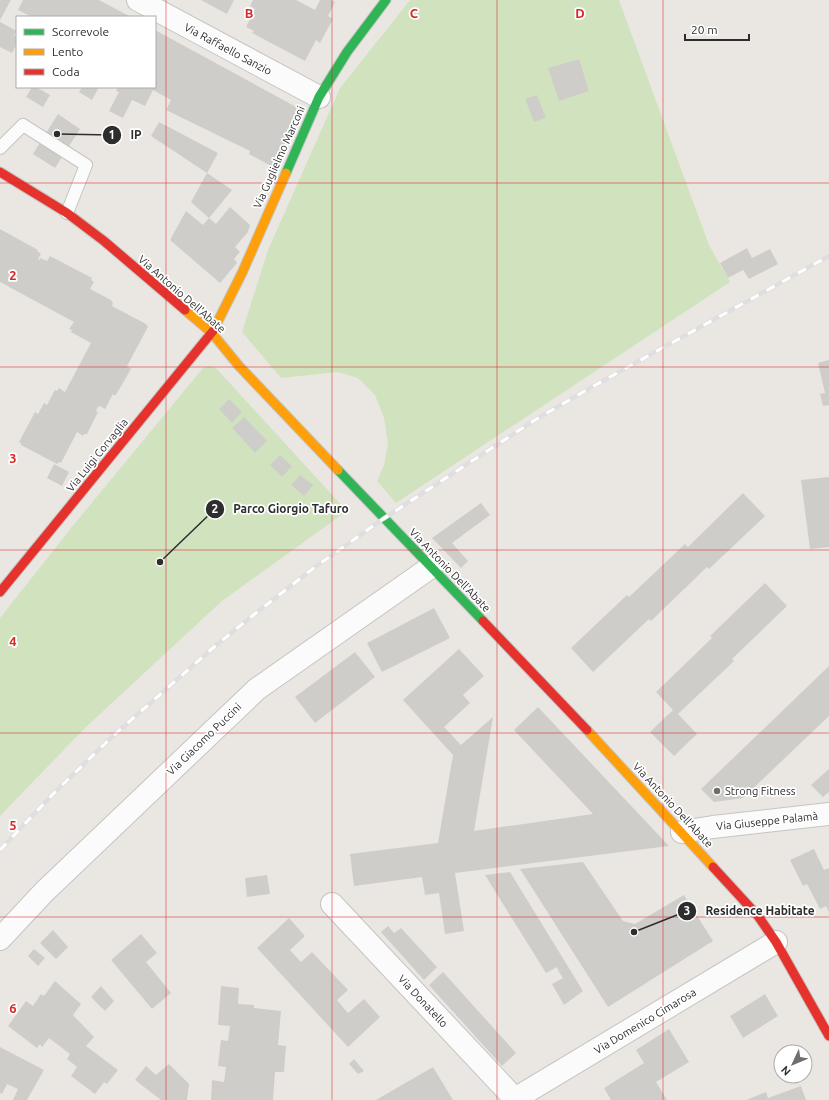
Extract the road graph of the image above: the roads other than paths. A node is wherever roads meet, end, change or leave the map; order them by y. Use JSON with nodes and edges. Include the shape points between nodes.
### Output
{"nodes":[{"id":1,"x":386,"y":0,"type":"edge"},
{"id":2,"x":141,"y":1,"type":"edge"},
{"id":3,"x":319,"y":97,"type":"junction"},
{"id":4,"x":0,"y":148,"type":"edge"},
{"id":5,"x":0,"y":172,"type":"edge"},
{"id":6,"x":67,"y":213,"type":"junction"},
{"id":7,"x":212,"y":333,"type":"junction"},
{"id":8,"x":431,"y":567,"type":"junction"},
{"id":9,"x":0,"y":592,"type":"edge"},
{"id":10,"x":829,"y":814,"type":"edge"},
{"id":11,"x":682,"y":832,"type":"junction"},
{"id":12,"x":332,"y":904,"type":"dead end"},
{"id":13,"x":0,"y":939,"type":"edge"},
{"id":14,"x":776,"y":942,"type":"junction"},
{"id":15,"x":829,"y":1036,"type":"edge"},
{"id":16,"x":514,"y":1099,"type":"edge"}],
"edges":[{"from":1,"to":3,"type":"main road","name":"Via Guglielmo Marconi","via":[[347,52]]},
{"from":2,"to":3,"type":"street","name":"Via Raffaello Sanzio"},
{"from":3,"to":7,"type":"main road","name":"Via Guglielmo Marconi","via":[[242,273]]},
{"from":4,"to":6,"type":"lane","via":[[23,125],[86,165]]},
{"from":5,"to":6,"type":"main road","name":"Via Antonio Dell'Abate"},
{"from":6,"to":7,"type":"main road","name":"Via Antonio Dell'Abate","via":[[104,241]]},
{"from":7,"to":8,"type":"main road","name":"Via Antonio Dell'Abate","via":[[239,366]]},
{"from":7,"to":9,"type":"main road","name":"Via Luigi Corvaglia"},
{"from":8,"to":11,"type":"main road","name":"Via Antonio Dell'Abate"},
{"from":8,"to":13,"type":"street","name":"Via Giacomo Puccini","via":[[257,689],[44,892]]},
{"from":10,"to":11,"type":"street","name":"Via Giuseppe Palamà"},
{"from":11,"to":14,"type":"main road","name":"Via Antonio Dell'Abate","via":[[758,916]]},
{"from":12,"to":16,"type":"street","name":"Via Donatello"},
{"from":14,"to":15,"type":"main road","name":"Via Antonio Dell'Abate"},
{"from":14,"to":16,"type":"street","name":"Via Domenico Cimarosa"}]}
